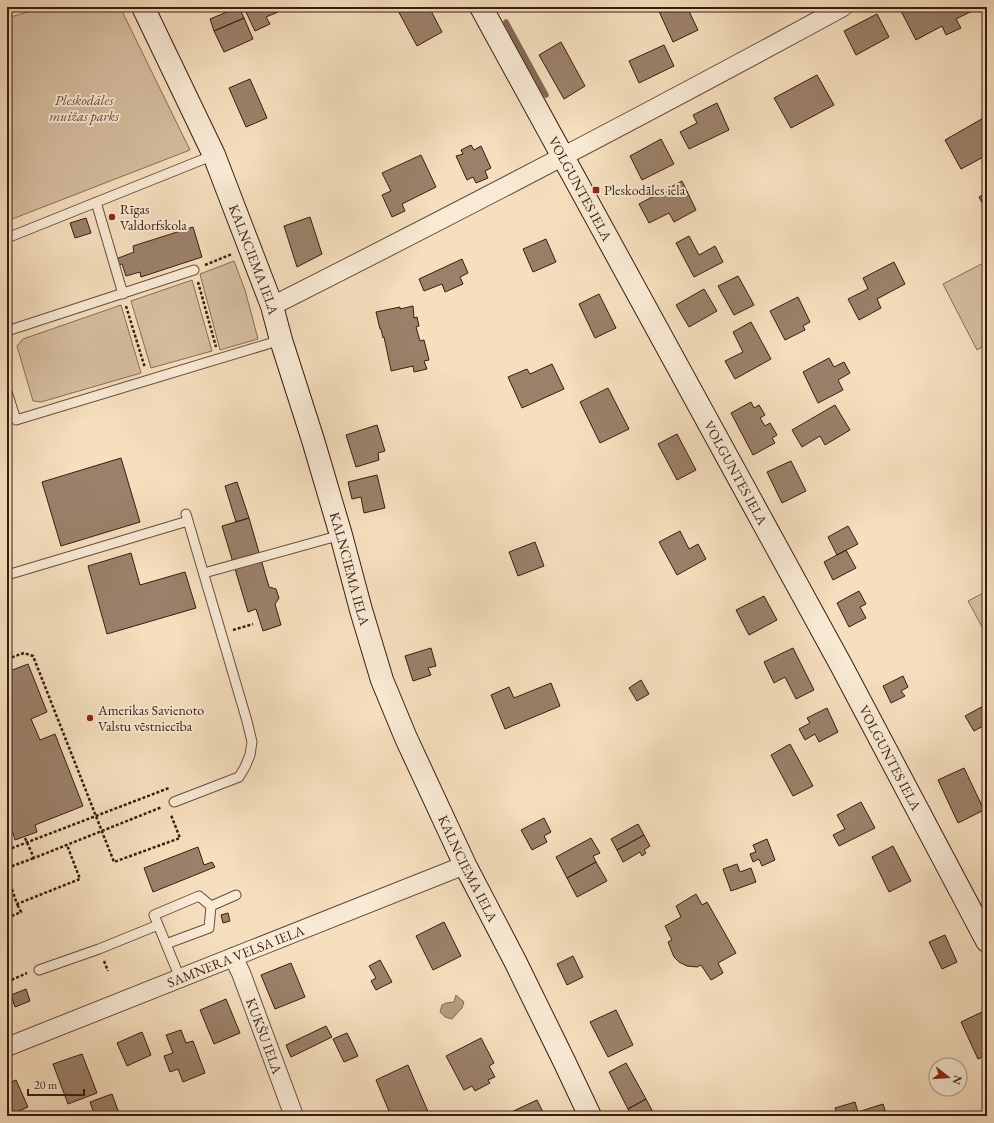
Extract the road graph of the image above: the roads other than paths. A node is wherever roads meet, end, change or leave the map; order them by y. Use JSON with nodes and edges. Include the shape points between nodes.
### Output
{"nodes":[{"id":1,"x":143,"y":7,"type":"edge"},
{"id":2,"x":481,"y":7,"type":"edge"},
{"id":3,"x":843,"y":7,"type":"edge"},
{"id":4,"x":214,"y":155,"type":"junction"},
{"id":5,"x":562,"y":157,"type":"junction"},
{"id":6,"x":96,"y":202,"type":"junction"},
{"id":7,"x":7,"y":238,"type":"edge"},
{"id":8,"x":194,"y":270,"type":"road end"},
{"id":9,"x":123,"y":294,"type":"junction"},
{"id":10,"x":272,"y":306,"type":"junction"},
{"id":11,"x":7,"y":331,"type":"edge"},
{"id":12,"x":281,"y":340,"type":"junction"},
{"id":13,"x":7,"y":392,"type":"edge"},
{"id":14,"x":341,"y":535,"type":"junction"},
{"id":15,"x":204,"y":573,"type":"junction"},
{"id":16,"x":7,"y":575,"type":"edge"},
{"id":17,"x":171,"y":804,"type":"road end"},
{"id":18,"x":465,"y":865,"type":"junction"},
{"id":19,"x":236,"y":895,"type":"dead end"},
{"id":20,"x":211,"y":906,"type":"junction"},
{"id":21,"x":158,"y":925,"type":"junction"},
{"id":22,"x":987,"y":941,"type":"edge"},
{"id":23,"x":166,"y":944,"type":"junction"},
{"id":24,"x":233,"y":957,"type":"junction"},
{"id":25,"x":39,"y":970,"type":"road end"},
{"id":26,"x":180,"y":978,"type":"junction"},
{"id":27,"x":7,"y":1047,"type":"edge"},
{"id":28,"x":294,"y":1116,"type":"edge"},
{"id":29,"x":590,"y":1116,"type":"edge"}],
"edges":[{"from":1,"to":4,"type":"street","name":"KALNCIEMA IELA"},
{"from":2,"to":5,"type":"street","name":"VOLGUNTES IELA"},
{"from":3,"to":5,"type":"street"},
{"from":4,"to":6,"type":"lane"},
{"from":4,"to":10,"type":"street","name":"KALNCIEMA IELA"},
{"from":5,"to":10,"type":"street"},
{"from":5,"to":22,"type":"street","name":"VOLGUNTES IELA","via":[[841,665]]},
{"from":6,"to":7,"type":"lane"},
{"from":6,"to":9,"type":"lane"},
{"from":8,"to":9,"type":"lane"},
{"from":9,"to":11,"type":"lane"},
{"from":10,"to":12,"type":"street","name":"KALNCIEMA IELA"},
{"from":12,"to":13,"type":"lane","via":[[16,420]]},
{"from":12,"to":14,"type":"street","name":"KALNCIEMA IELA"},
{"from":14,"to":15,"type":"lane"},
{"from":14,"to":18,"type":"street","name":"KALNCIEMA IELA","via":[[382,680]]},
{"from":15,"to":16,"type":"lane","via":[[187,517]]},
{"from":15,"to":17,"type":"lane","via":[[252,742],[250,755],[239,777]]},
{"from":18,"to":24,"type":"street","name":"SAMNERA VELSA IELA"},
{"from":18,"to":29,"type":"street","name":"KALNCIEMA IELA"},
{"from":19,"to":20,"type":"lane"},
{"from":20,"to":21,"type":"lane","via":[[199,896],[154,915]]},
{"from":20,"to":23,"type":"lane","via":[[209,928]]},
{"from":21,"to":23,"type":"lane"},
{"from":21,"to":25,"type":"lane"},
{"from":23,"to":26,"type":"lane"},
{"from":24,"to":26,"type":"street","name":"SAMNERA VELSA IELA"},
{"from":24,"to":28,"type":"street","name":"KUKŠU IELA"},
{"from":26,"to":27,"type":"street","name":"SAMNERA VELSA IELA"}]}
